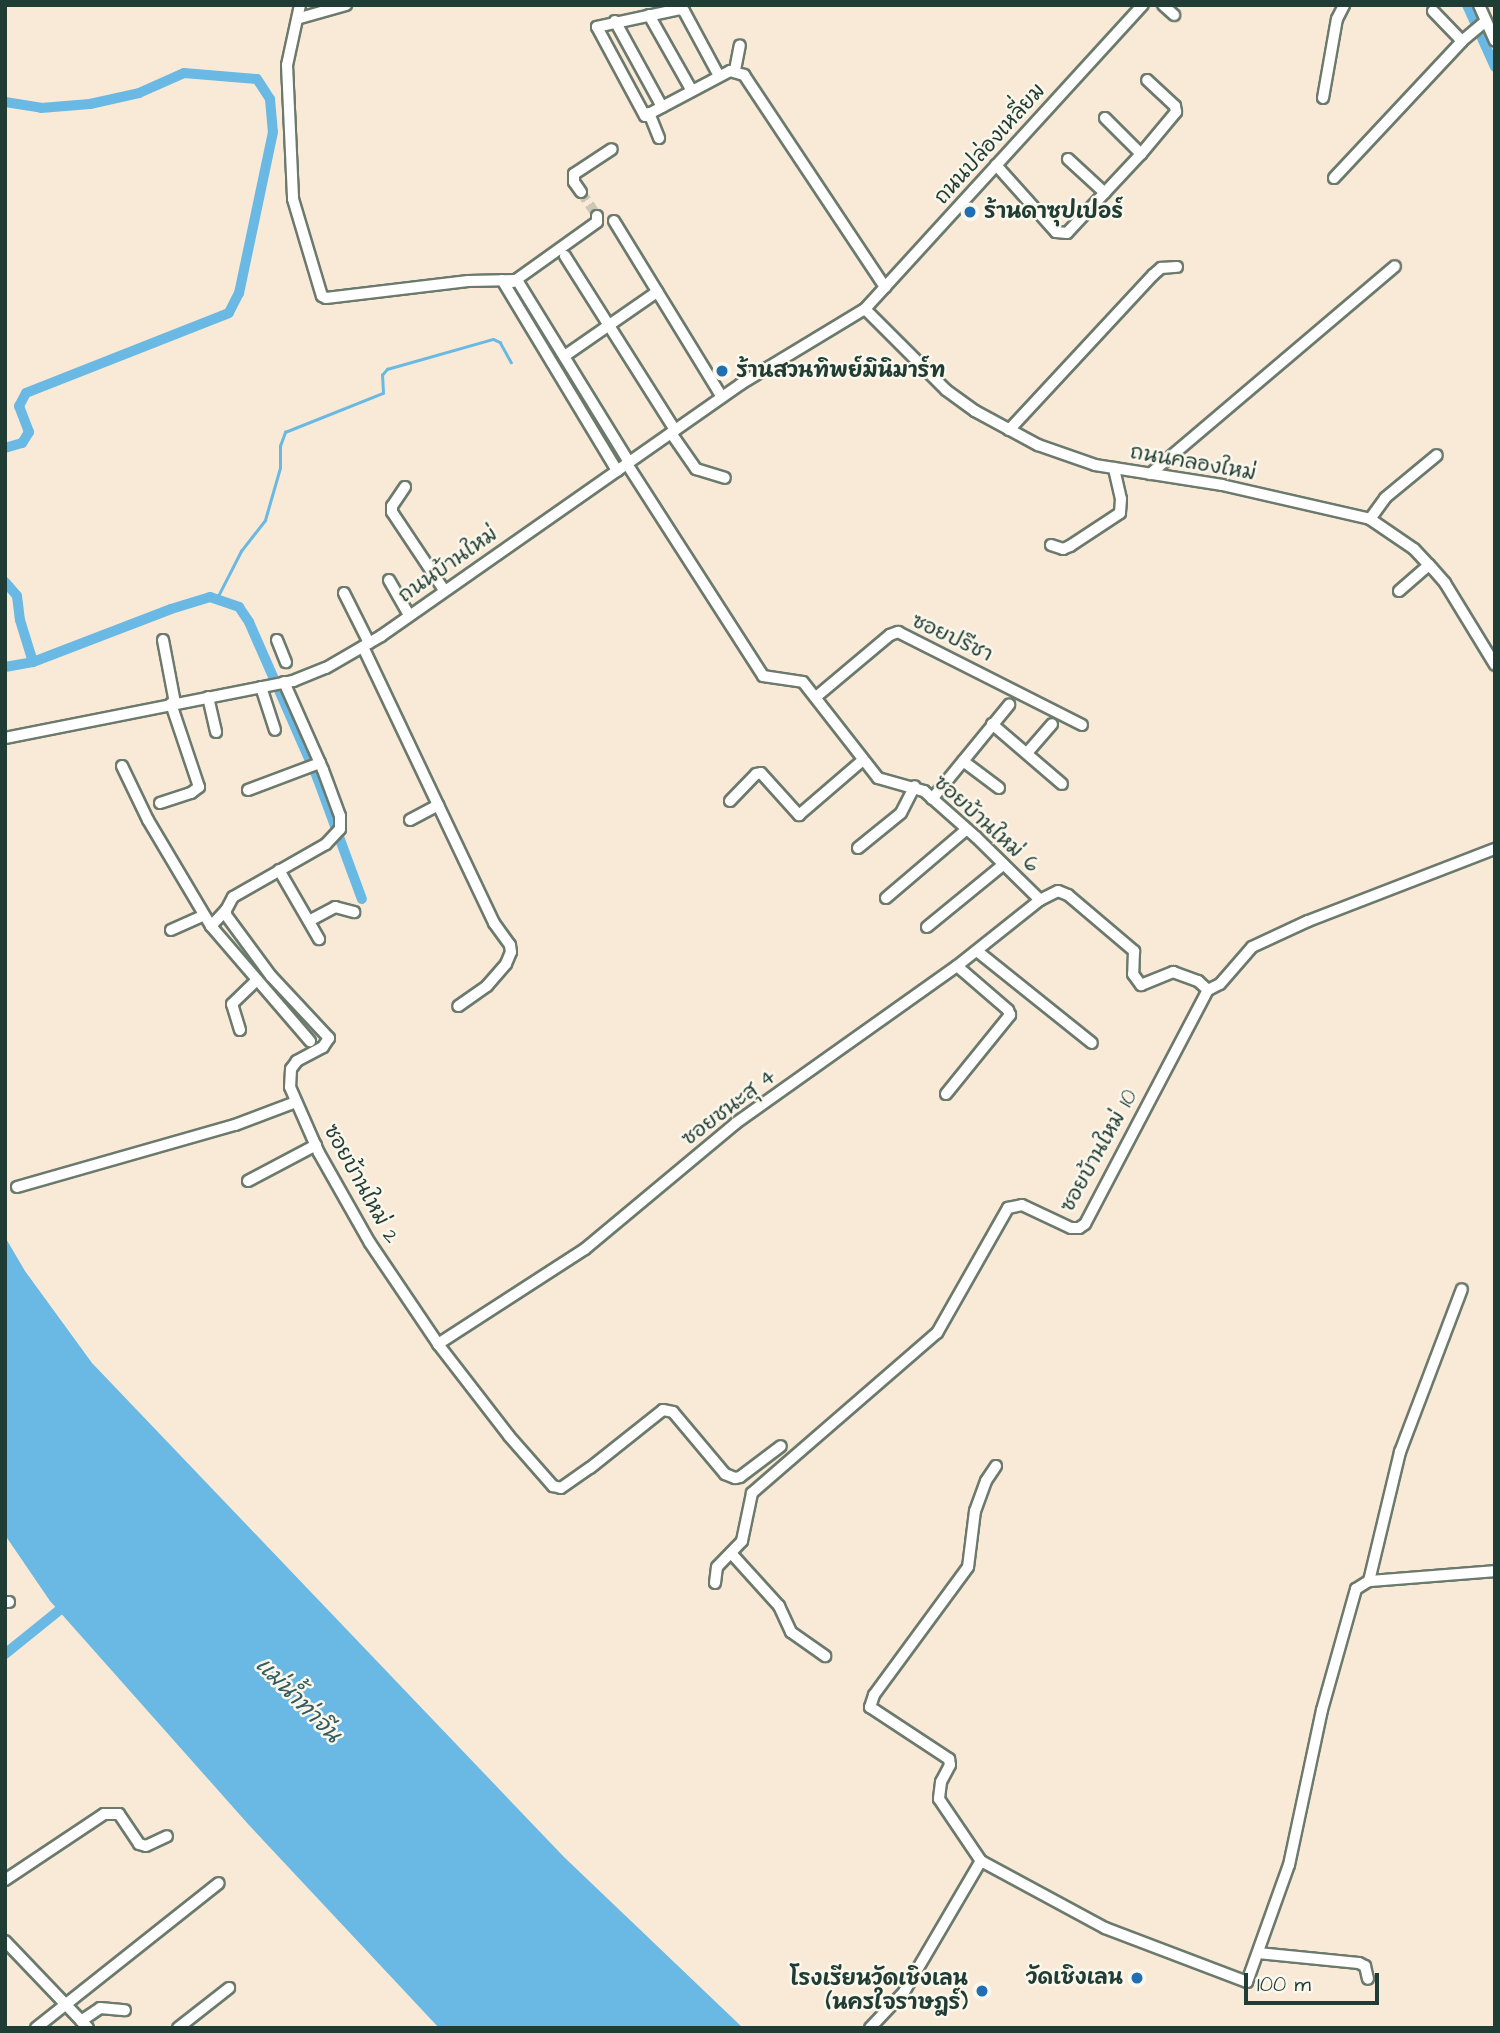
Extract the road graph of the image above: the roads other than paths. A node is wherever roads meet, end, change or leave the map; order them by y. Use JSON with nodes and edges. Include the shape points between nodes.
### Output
{"nodes":[{"id":1,"x":300,"y":5,"type":"edge"},
{"id":2,"x":346,"y":5,"type":"edge"},
{"id":3,"x":1143,"y":5,"type":"edge"},
{"id":4,"x":1163,"y":5,"type":"edge"},
{"id":5,"x":1344,"y":5,"type":"edge"},
{"id":6,"x":1479,"y":5,"type":"edge"},
{"id":7,"x":1433,"y":11,"type":"dead end"},
{"id":8,"x":649,"y":15,"type":"junction"},
{"id":9,"x":1174,"y":15,"type":"dead end"},
{"id":10,"x":300,"y":18,"type":"junction"},
{"id":11,"x":615,"y":21,"type":"junction"},
{"id":12,"x":1480,"y":26,"type":"junction"},
{"id":13,"x":1462,"y":41,"type":"junction"},
{"id":14,"x":1495,"y":41,"type":"edge"},
{"id":15,"x":740,"y":45,"type":"dead end"},
{"id":16,"x":735,"y":70,"type":"junction"},
{"id":17,"x":719,"y":76,"type":"junction"},
{"id":18,"x":1147,"y":80,"type":"dead end"},
{"id":19,"x":692,"y":91,"type":"junction"},
{"id":20,"x":1323,"y":99,"type":"dead end"},
{"id":21,"x":662,"y":107,"type":"junction"},
{"id":22,"x":649,"y":113,"type":"junction"},
{"id":23,"x":1105,"y":118,"type":"dead end"},
{"id":24,"x":659,"y":138,"type":"dead end"},
{"id":25,"x":612,"y":149,"type":"dead end"},
{"id":26,"x":1141,"y":154,"type":"junction"},
{"id":27,"x":1068,"y":159,"type":"dead end"},
{"id":28,"x":996,"y":165,"type":"junction"},
{"id":29,"x":1334,"y":178,"type":"dead end"},
{"id":30,"x":581,"y":192,"type":"dead end"},
{"id":31,"x":1105,"y":193,"type":"junction"},
{"id":32,"x":597,"y":216,"type":"dead end"},
{"id":33,"x":614,"y":221,"type":"dead end"},
{"id":34,"x":565,"y":256,"type":"dead end"},
{"id":35,"x":1395,"y":266,"type":"dead end"},
{"id":36,"x":1177,"y":267,"type":"dead end"},
{"id":37,"x":517,"y":280,"type":"junction"},
{"id":38,"x":504,"y":284,"type":"junction"},
{"id":39,"x":885,"y":287,"type":"junction"},
{"id":40,"x":657,"y":292,"type":"junction"},
{"id":41,"x":865,"y":309,"type":"junction"},
{"id":42,"x":609,"y":323,"type":"junction"},
{"id":43,"x":566,"y":355,"type":"junction"},
{"id":44,"x":722,"y":397,"type":"junction"},
{"id":45,"x":1009,"y":430,"type":"junction"},
{"id":46,"x":673,"y":432,"type":"junction"},
{"id":47,"x":1437,"y":455,"type":"dead end"},
{"id":48,"x":628,"y":463,"type":"junction"},
{"id":49,"x":1114,"y":468,"type":"junction"},
{"id":50,"x":617,"y":471,"type":"junction"},
{"id":51,"x":1150,"y":474,"type":"junction"},
{"id":52,"x":725,"y":478,"type":"dead end"},
{"id":53,"x":405,"y":487,"type":"dead end"},
{"id":54,"x":1370,"y":519,"type":"junction"},
{"id":55,"x":1051,"y":545,"type":"dead end"},
{"id":56,"x":1429,"y":565,"type":"junction"},
{"id":57,"x":389,"y":580,"type":"dead end"},
{"id":58,"x":444,"y":590,"type":"junction"},
{"id":59,"x":1399,"y":591,"type":"dead end"},
{"id":60,"x":344,"y":593,"type":"dead end"},
{"id":61,"x":409,"y":615,"type":"junction"},
{"id":62,"x":163,"y":640,"type":"dead end"},
{"id":63,"x":277,"y":640,"type":"dead end"},
{"id":64,"x":366,"y":645,"type":"junction"},
{"id":65,"x":1495,"y":665,"type":"edge"},
{"id":66,"x":288,"y":682,"type":"junction"},
{"id":67,"x":261,"y":687,"type":"junction"},
{"id":68,"x":208,"y":697,"type":"junction"},
{"id":69,"x":816,"y":697,"type":"junction"},
{"id":70,"x":173,"y":704,"type":"junction"},
{"id":71,"x":1009,"y":705,"type":"dead end"},
{"id":72,"x":992,"y":724,"type":"junction"},
{"id":73,"x":1052,"y":724,"type":"dead end"},
{"id":74,"x":1082,"y":725,"type":"dead end"},
{"id":75,"x":275,"y":730,"type":"dead end"},
{"id":76,"x":216,"y":732,"type":"dead end"},
{"id":77,"x":5,"y":738,"type":"edge"},
{"id":78,"x":1027,"y":753,"type":"junction"},
{"id":79,"x":863,"y":760,"type":"junction"},
{"id":80,"x":963,"y":761,"type":"junction"},
{"id":81,"x":320,"y":763,"type":"junction"},
{"id":82,"x":122,"y":766,"type":"dead end"},
{"id":83,"x":1062,"y":784,"type":"dead end"},
{"id":84,"x":915,"y":786,"type":"junction"},
{"id":85,"x":999,"y":788,"type":"dead end"},
{"id":86,"x":248,"y":790,"type":"dead end"},
{"id":87,"x":932,"y":799,"type":"junction"},
{"id":88,"x":730,"y":801,"type":"dead end"},
{"id":89,"x":160,"y":803,"type":"dead end"},
{"id":90,"x":438,"y":805,"type":"junction"},
{"id":91,"x":410,"y":820,"type":"dead end"},
{"id":92,"x":967,"y":829,"type":"junction"},
{"id":93,"x":858,"y":848,"type":"dead end"},
{"id":94,"x":1495,"y":849,"type":"edge"},
{"id":95,"x":1004,"y":864,"type":"junction"},
{"id":96,"x":279,"y":870,"type":"junction"},
{"id":97,"x":886,"y":898,"type":"dead end"},
{"id":98,"x":1040,"y":900,"type":"junction"},
{"id":99,"x":226,"y":909,"type":"junction"},
{"id":100,"x":354,"y":912,"type":"dead end"},
{"id":101,"x":203,"y":916,"type":"junction"},
{"id":102,"x":309,"y":921,"type":"junction"},
{"id":103,"x":211,"y":926,"type":"junction"},
{"id":104,"x":927,"y":927,"type":"dead end"},
{"id":105,"x":171,"y":930,"type":"dead end"},
{"id":106,"x":319,"y":939,"type":"dead end"},
{"id":107,"x":977,"y":951,"type":"junction"},
{"id":108,"x":957,"y":966,"type":"junction"},
{"id":109,"x":256,"y":981,"type":"junction"},
{"id":110,"x":1208,"y":990,"type":"junction"},
{"id":111,"x":458,"y":1006,"type":"dead end"},
{"id":112,"x":240,"y":1030,"type":"dead end"},
{"id":113,"x":310,"y":1041,"type":"dead end"},
{"id":114,"x":1092,"y":1043,"type":"dead end"},
{"id":115,"x":946,"y":1094,"type":"dead end"},
{"id":116,"x":296,"y":1102,"type":"junction"},
{"id":117,"x":316,"y":1145,"type":"junction"},
{"id":118,"x":248,"y":1181,"type":"dead end"},
{"id":119,"x":17,"y":1187,"type":"dead end"},
{"id":120,"x":1462,"y":1289,"type":"dead end"},
{"id":121,"x":438,"y":1344,"type":"junction"},
{"id":122,"x":781,"y":1446,"type":"dead end"},
{"id":123,"x":996,"y":1466,"type":"dead end"},
{"id":124,"x":731,"y":1553,"type":"junction"},
{"id":125,"x":1495,"y":1571,"type":"edge"},
{"id":126,"x":1369,"y":1581,"type":"junction"},
{"id":127,"x":715,"y":1583,"type":"dead end"},
{"id":128,"x":825,"y":1656,"type":"dead end"},
{"id":129,"x":167,"y":1836,"type":"dead end"},
{"id":130,"x":981,"y":1861,"type":"junction"},
{"id":131,"x":5,"y":1881,"type":"edge"},
{"id":132,"x":219,"y":1883,"type":"dead end"},
{"id":133,"x":5,"y":1941,"type":"edge"},
{"id":134,"x":1258,"y":1953,"type":"junction"},
{"id":135,"x":1368,"y":1979,"type":"dead end"},
{"id":136,"x":229,"y":1988,"type":"dead end"},
{"id":137,"x":66,"y":2005,"type":"junction"},
{"id":138,"x":125,"y":2010,"type":"dead end"},
{"id":139,"x":85,"y":2024,"type":"edge"},
{"id":140,"x":36,"y":2028,"type":"edge"},
{"id":141,"x":178,"y":2028,"type":"edge"},
{"id":142,"x":870,"y":2028,"type":"edge"}],
"edges":[{"from":1,"to":10,"type":"street"},
{"from":2,"to":10,"type":"street"},
{"from":3,"to":28,"type":"street","name":"ถนนปล่องเหลี่ยม"},
{"from":4,"to":9,"type":"street"},
{"from":5,"to":20,"type":"street","via":[[1337,19]]},
{"from":6,"to":12,"type":"street"},
{"from":7,"to":13,"type":"street"},
{"from":8,"to":11,"type":"street"},
{"from":8,"to":17,"type":"street","via":[[684,11]]},
{"from":8,"to":19,"type":"street"},
{"from":10,"to":38,"type":"street","via":[[287,65],[293,199],[324,298]]},
{"from":11,"to":21,"type":"street"},
{"from":11,"to":22,"type":"street","via":[[597,27],[598,33],[642,115]]},
{"from":12,"to":13,"type":"street"},
{"from":12,"to":14,"type":"street"},
{"from":13,"to":29,"type":"street"},
{"from":15,"to":16,"type":"street"},
{"from":16,"to":17,"type":"street"},
{"from":16,"to":39,"type":"street","via":[[744,75]]},
{"from":17,"to":19,"type":"street"},
{"from":18,"to":26,"type":"street","via":[[1176,112]]},
{"from":19,"to":21,"type":"street"},
{"from":21,"to":22,"type":"street"},
{"from":22,"to":24,"type":"street"},
{"from":23,"to":26,"type":"street"},
{"from":25,"to":30,"type":"street","via":[[575,174]]},
{"from":26,"to":31,"type":"street"},
{"from":27,"to":31,"type":"street"},
{"from":28,"to":31,"type":"street","via":[[1061,234]]},
{"from":28,"to":39,"type":"street","name":"ถนนปล่องเหลี่ยม"},
{"from":32,"to":37,"type":"street","via":[[597,222]]},
{"from":33,"to":40,"type":"street"},
{"from":34,"to":42,"type":"street"},
{"from":35,"to":51,"type":"street"},
{"from":36,"to":45,"type":"street","via":[[1161,268],[1153,275]]},
{"from":37,"to":38,"type":"street"},
{"from":37,"to":43,"type":"street","name":"ซอยบ้านใหม่ 6"},
{"from":38,"to":50,"type":"street"},
{"from":39,"to":41,"type":"street","name":"ถนนปล่องเหลี่ยม"},
{"from":40,"to":42,"type":"street"},
{"from":40,"to":44,"type":"street"},
{"from":41,"to":44,"type":"street","name":"ถนนบ้านใหม่"},
{"from":41,"to":45,"type":"street","name":"ถนนคลองใหม่","via":[[946,390]]},
{"from":42,"to":43,"type":"street"},
{"from":42,"to":46,"type":"street"},
{"from":43,"to":48,"type":"street","name":"ซอยบ้านใหม่ 6"},
{"from":44,"to":46,"type":"street","name":"ถนนบ้านใหม่"},
{"from":45,"to":49,"type":"street","name":"ถนนคลองใหม่","via":[[1069,458]]},
{"from":46,"to":48,"type":"street","name":"ถนนบ้านใหม่"},
{"from":46,"to":52,"type":"street","via":[[696,469]]},
{"from":47,"to":54,"type":"street","via":[[1385,498]]},
{"from":48,"to":50,"type":"street","name":"ถนนบ้านใหม่"},
{"from":48,"to":69,"type":"street","name":"ซอยบ้านใหม่ 6","via":[[760,672],[771,679],[799,679]]},
{"from":49,"to":51,"type":"street","name":"ถนนคลองใหม่"},
{"from":49,"to":55,"type":"street","via":[[1120,513],[1070,546]]},
{"from":50,"to":58,"type":"street","name":"ถนนบ้านใหม่"},
{"from":51,"to":54,"type":"street","name":"ถนนคลองใหม่"},
{"from":53,"to":58,"type":"street","via":[[392,512]]},
{"from":54,"to":56,"type":"street","name":"ถนนคลองใหม่"},
{"from":56,"to":59,"type":"street"},
{"from":56,"to":65,"type":"street","name":"ถนนคลองใหม่"},
{"from":57,"to":61,"type":"street"},
{"from":58,"to":61,"type":"street","name":"ถนนบ้านใหม่"},
{"from":60,"to":64,"type":"street"},
{"from":61,"to":64,"type":"street","name":"ถนนบ้านใหม่"},
{"from":62,"to":70,"type":"street"},
{"from":63,"to":66,"type":"street"},
{"from":64,"to":66,"type":"street","name":"ถนนบ้านใหม่","via":[[326,668]]},
{"from":64,"to":90,"type":"street"},
{"from":66,"to":67,"type":"street","name":"ถนนบ้านใหม่"},
{"from":66,"to":81,"type":"street"},
{"from":67,"to":68,"type":"street","name":"ถนนบ้านใหม่"},
{"from":67,"to":75,"type":"street"},
{"from":68,"to":70,"type":"street","name":"ถนนบ้านใหม่"},
{"from":68,"to":76,"type":"street"},
{"from":69,"to":74,"type":"street","name":"ซอยปรีชา","via":[[898,632]]},
{"from":69,"to":79,"type":"street","name":"ซอยบ้านใหม่ 6"},
{"from":70,"to":77,"type":"street","name":"ถนนบ้านใหม่"},
{"from":70,"to":89,"type":"street","via":[[199,787]]},
{"from":71,"to":72,"type":"street"},
{"from":72,"to":78,"type":"street"},
{"from":72,"to":80,"type":"street"},
{"from":73,"to":78,"type":"street"},
{"from":78,"to":83,"type":"street"},
{"from":79,"to":84,"type":"street","name":"ซอยบ้านใหม่ 6","via":[[883,782]]},
{"from":79,"to":88,"type":"street","via":[[799,815],[761,773]]},
{"from":80,"to":85,"type":"street"},
{"from":80,"to":87,"type":"street"},
{"from":81,"to":86,"type":"street"},
{"from":81,"to":96,"type":"street","via":[[340,829],[327,845]]},
{"from":82,"to":101,"type":"street"},
{"from":84,"to":87,"type":"street","name":"ซอยบ้านใหม่ 6"},
{"from":84,"to":93,"type":"street","via":[[901,813]]},
{"from":87,"to":92,"type":"street","name":"ซอยบ้านใหม่ 6"},
{"from":90,"to":91,"type":"street"},
{"from":90,"to":111,"type":"street","via":[[511,952],[487,986]]},
{"from":92,"to":95,"type":"street","name":"ซอยบ้านใหม่ 6"},
{"from":92,"to":97,"type":"street"},
{"from":94,"to":110,"type":"street","name":"ซอยบ้านใหม่ 10","via":[[1259,941],[1220,984]]},
{"from":95,"to":98,"type":"street","name":"ซอยบ้านใหม่ 6"},
{"from":95,"to":104,"type":"street"},
{"from":96,"to":99,"type":"street","via":[[233,897]]},
{"from":96,"to":102,"type":"street"},
{"from":98,"to":107,"type":"street","name":"ซอยชนะสุ 4"},
{"from":98,"to":110,"type":"street","name":"ซอยบ้านใหม่ 6","via":[[1060,891],[1118,937],[1136,955],[1133,974],[1141,985],[1173,972]]},
{"from":99,"to":103,"type":"street"},
{"from":99,"to":116,"type":"street","name":"ซอยบ้านใหม่ 2","via":[[229,922],[271,975],[329,1038],[323,1047],[297,1061],[290,1074]]},
{"from":100,"to":102,"type":"street","via":[[335,907]]},
{"from":101,"to":103,"type":"street"},
{"from":101,"to":105,"type":"street"},
{"from":102,"to":106,"type":"street"},
{"from":103,"to":109,"type":"street"},
{"from":107,"to":108,"type":"street","name":"ซอยชนะสุ 4"},
{"from":107,"to":114,"type":"street"},
{"from":108,"to":115,"type":"street","via":[[1010,1015]]},
{"from":108,"to":121,"type":"street","name":"ซอยชนะสุ 4","via":[[736,1122],[586,1249]]},
{"from":109,"to":112,"type":"street","via":[[232,1003]]},
{"from":109,"to":113,"type":"street"},
{"from":110,"to":124,"type":"street","name":"ซอยบ้านใหม่ 10","via":[[1085,1224],[1071,1228],[1022,1205],[1009,1208],[937,1333],[752,1493],[744,1533]]},
{"from":116,"to":117,"type":"street","name":"ซอยบ้านใหม่ 2"},
{"from":116,"to":119,"type":"street","via":[[235,1125]]},
{"from":117,"to":118,"type":"street"},
{"from":117,"to":121,"type":"street","name":"ซอยบ้านใหม่ 2","via":[[370,1243]]},
{"from":120,"to":126,"type":"street","via":[[1400,1452]]},
{"from":121,"to":122,"type":"street","name":"ซอยบ้านใหม่ 2","via":[[556,1488],[590,1468],[663,1410],[673,1412],[725,1474],[734,1478]]},
{"from":123,"to":130,"type":"street","via":[[975,1511],[968,1567],[869,1704],[949,1759],[939,1799]]},
{"from":124,"to":127,"type":"street","name":"ซอยบ้านใหม่ 10","via":[[717,1567]]},
{"from":124,"to":128,"type":"street","via":[[779,1606],[791,1632]]},
{"from":125,"to":126,"type":"street"},
{"from":126,"to":134,"type":"street","via":[[1353,1595],[1322,1710],[1289,1865]]},
{"from":129,"to":131,"type":"street","via":[[146,1846],[139,1844],[119,1814],[104,1814]]},
{"from":130,"to":134,"type":"street","via":[[1105,1928],[1247,1982]]},
{"from":130,"to":142,"type":"street","via":[[904,1992]]},
{"from":132,"to":137,"type":"street"},
{"from":133,"to":137,"type":"street"},
{"from":134,"to":135,"type":"street","via":[[1359,1963],[1365,1966]]},
{"from":136,"to":141,"type":"street"},
{"from":137,"to":139,"type":"street"},
{"from":137,"to":140,"type":"street"},
{"from":138,"to":139,"type":"street","via":[[100,2008]]}]}
